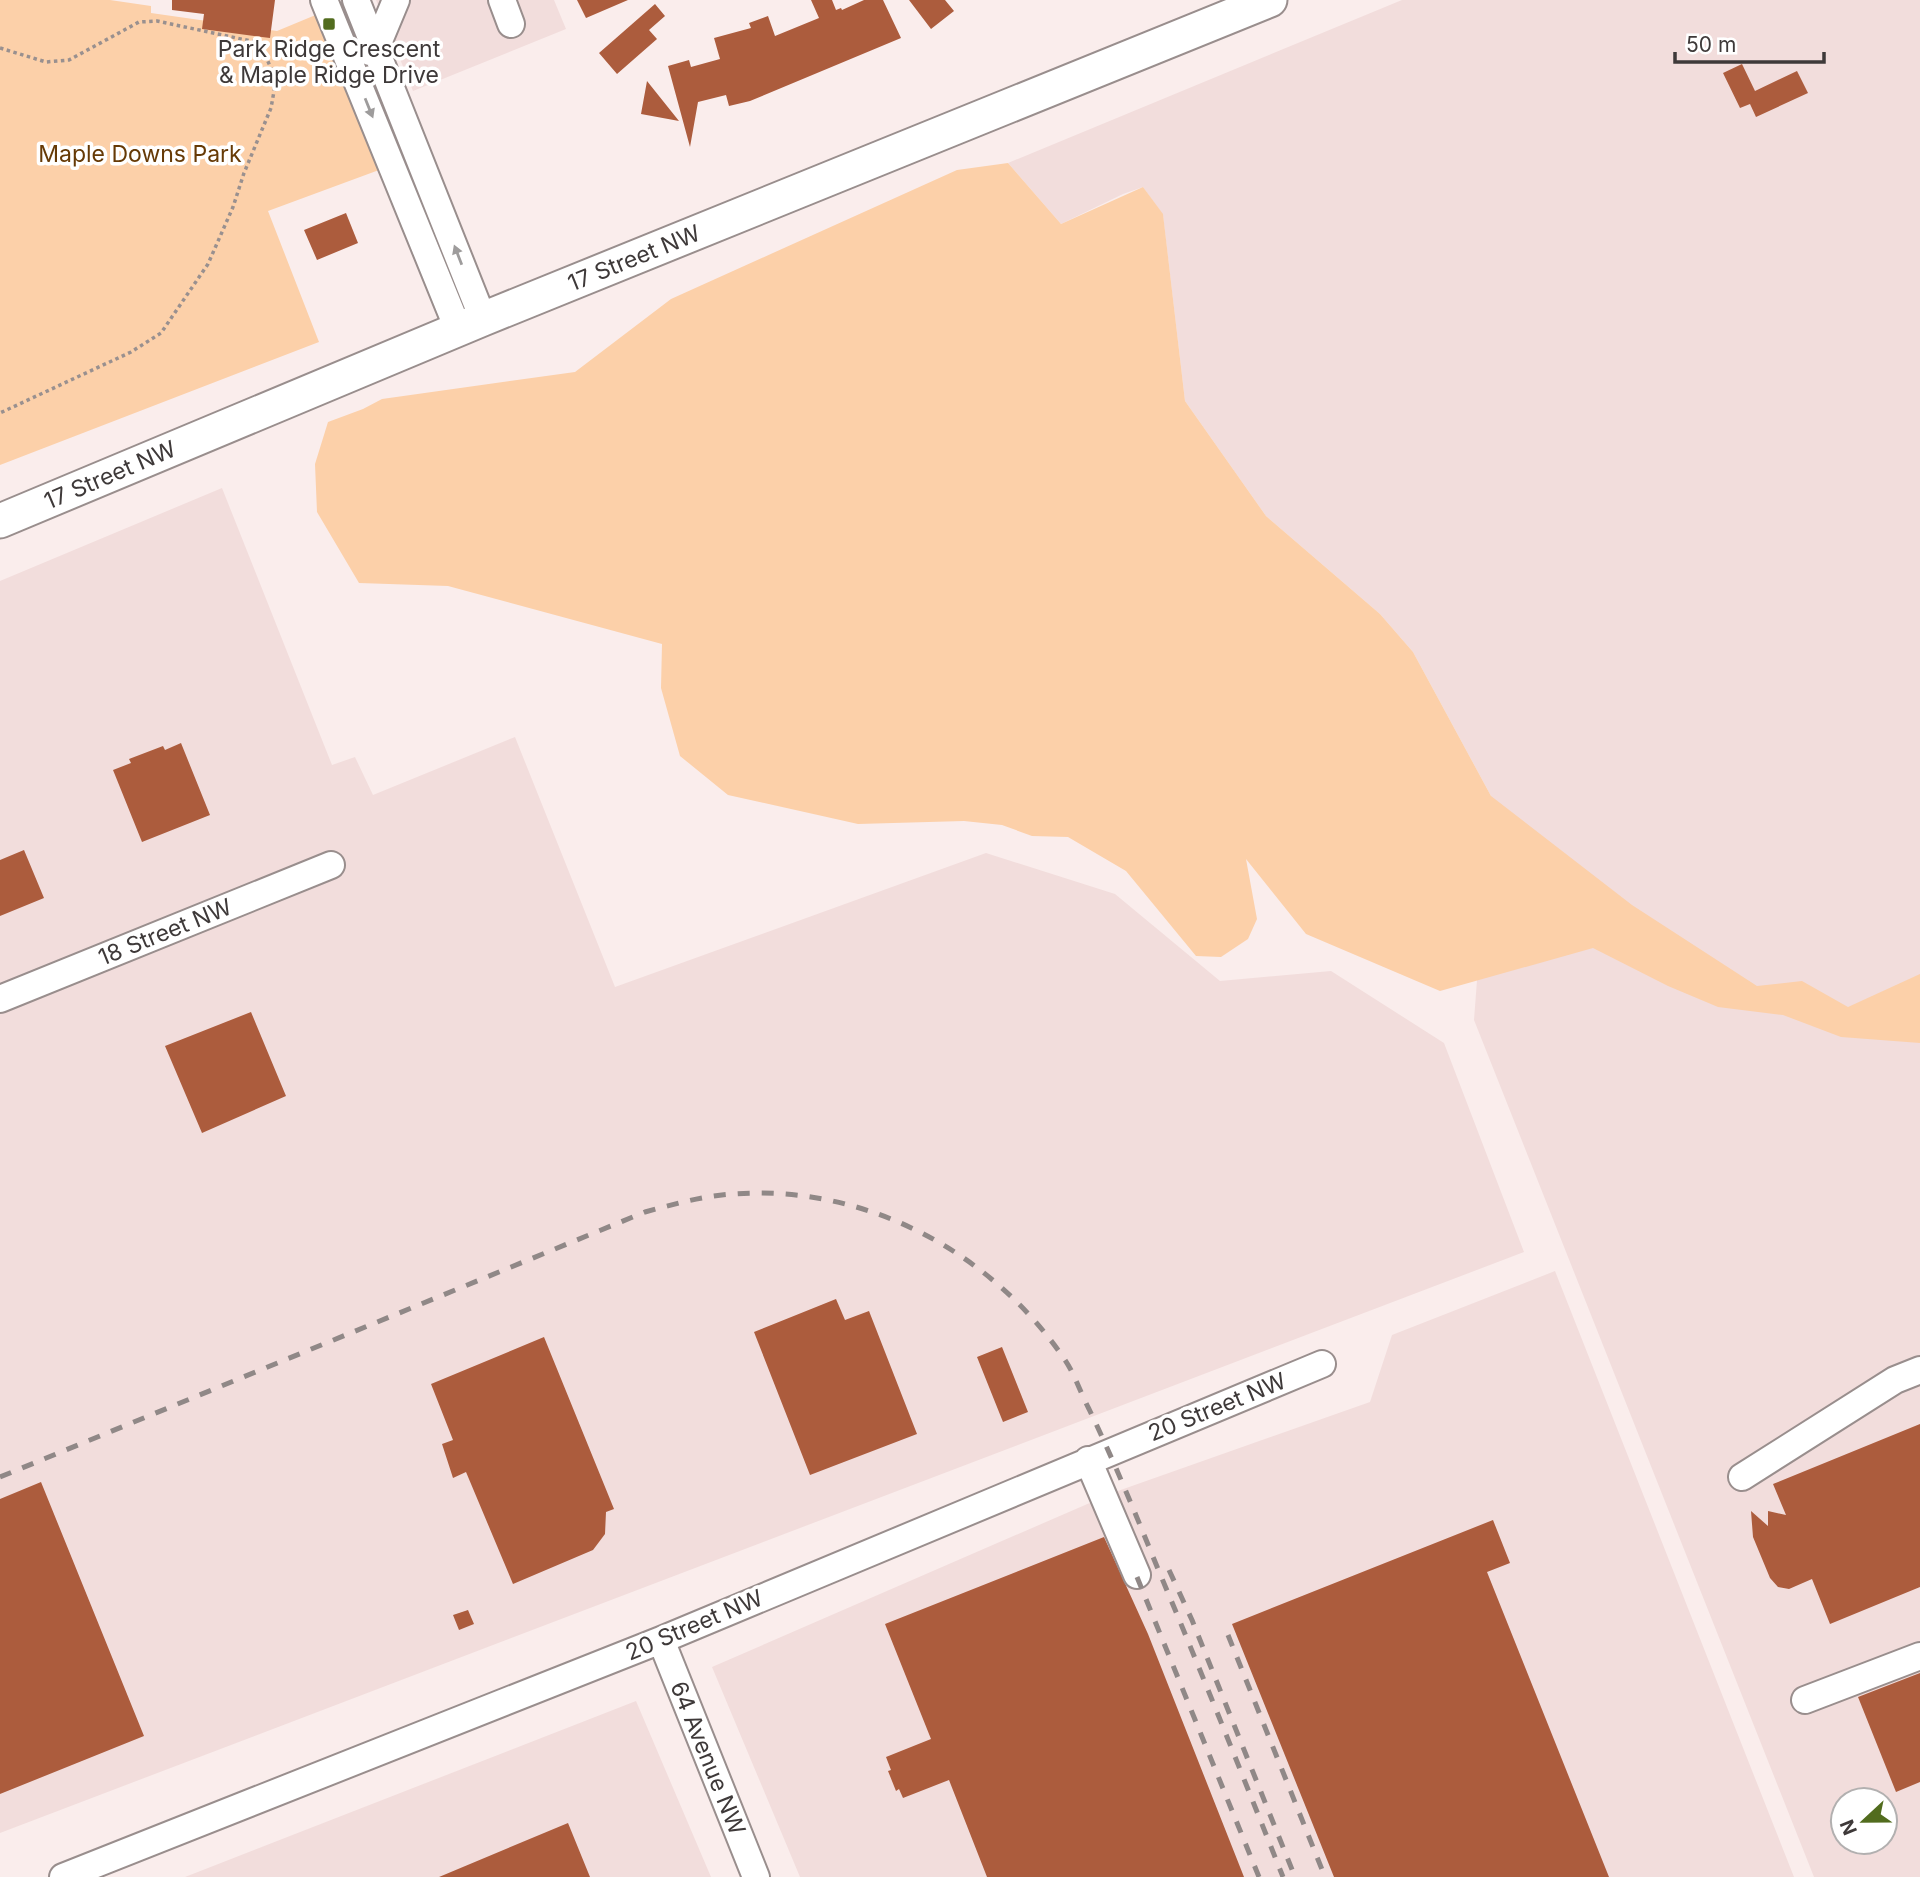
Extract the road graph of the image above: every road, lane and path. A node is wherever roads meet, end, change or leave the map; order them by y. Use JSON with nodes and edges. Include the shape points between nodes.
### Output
{"nodes":[{"id":1,"x":324,"y":0,"type":"edge"},
{"id":2,"x":356,"y":0,"type":"edge"},
{"id":3,"x":396,"y":0,"type":"edge"},
{"id":4,"x":1270,"y":0,"type":"edge"},
{"id":5,"x":0,"y":48,"type":"edge"},
{"id":6,"x":376,"y":48,"type":"junction"},
{"id":7,"x":350,"y":63,"type":"junction"},
{"id":8,"x":470,"y":324,"type":"junction"},
{"id":9,"x":0,"y":413,"type":"edge"},
{"id":10,"x":0,"y":521,"type":"edge"},
{"id":11,"x":331,"y":865,"type":"dead end"},
{"id":12,"x":0,"y":999,"type":"edge"},
{"id":13,"x":1322,"y":1364,"type":"dead end"},
{"id":14,"x":1920,"y":1370,"type":"edge"},
{"id":15,"x":1088,"y":1460,"type":"junction"},
{"id":16,"x":1742,"y":1477,"type":"dead end"},
{"id":17,"x":1137,"y":1575,"type":"dead end"},
{"id":18,"x":661,"y":1640,"type":"junction"},
{"id":19,"x":1920,"y":1656,"type":"edge"},
{"id":20,"x":1805,"y":1700,"type":"dead end"},
{"id":21,"x":63,"y":1877,"type":"edge"},
{"id":22,"x":756,"y":1877,"type":"edge"}],
"edges":[{"from":1,"to":7,"type":"street"},
{"from":2,"to":6,"type":"street"},
{"from":3,"to":6,"type":"street"},
{"from":4,"to":8,"type":"main road","name":"17 Street NW"},
{"from":5,"to":9,"type":"path","via":[[46,62],[69,60],[139,22],[157,21],[260,43],[276,80],[271,108],[208,264],[161,333],[131,352]]},
{"from":6,"to":7,"type":"street"},
{"from":8,"to":6,"type":"street","one_way":true},
{"from":7,"to":8,"type":"street","one_way":true},
{"from":8,"to":10,"type":"main road","name":"17 Street NW"},
{"from":11,"to":12,"type":"street","name":"18 Street NW"},
{"from":13,"to":15,"type":"street","name":"20 Street NW"},
{"from":14,"to":16,"type":"street","via":[[1895,1380]]},
{"from":15,"to":17,"type":"street"},
{"from":15,"to":18,"type":"street","name":"20 Street NW"},
{"from":18,"to":21,"type":"street","name":"20 Street NW"},
{"from":18,"to":22,"type":"street","name":"64 Avenue NW"},
{"from":19,"to":20,"type":"street"}]}
